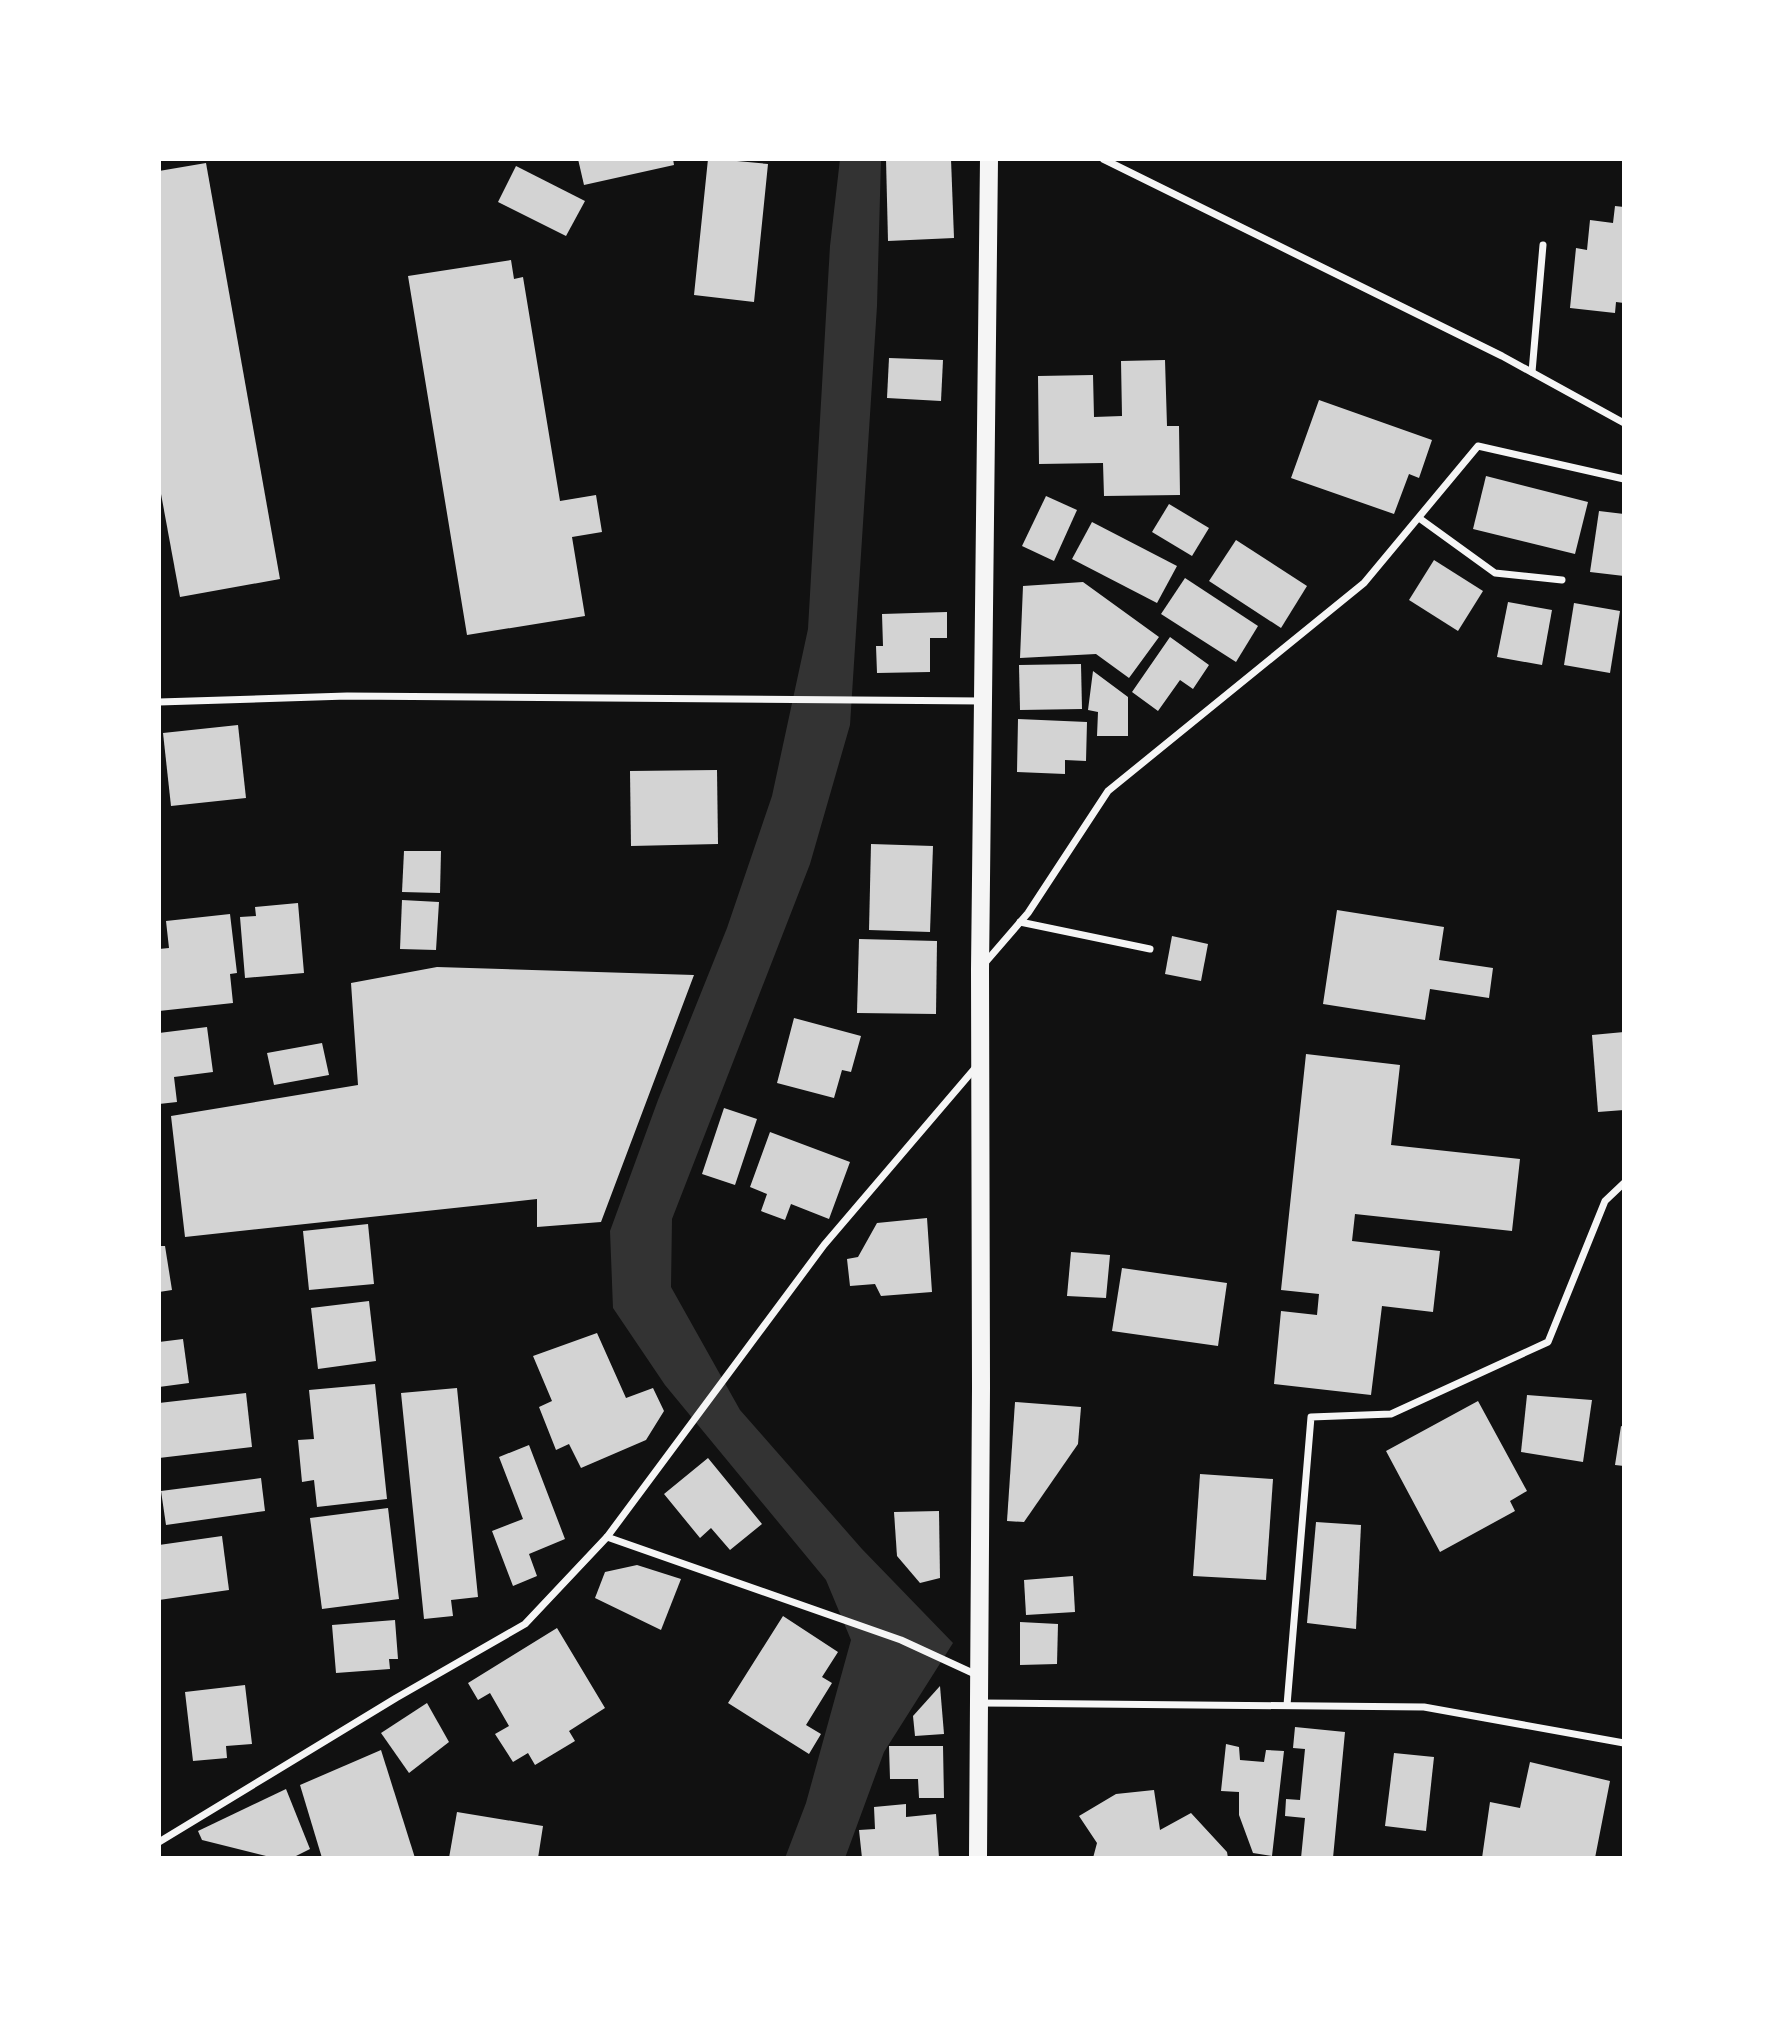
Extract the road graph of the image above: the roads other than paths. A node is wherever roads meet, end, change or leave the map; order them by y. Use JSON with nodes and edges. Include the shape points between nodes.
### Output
{"nodes":[{"id":1,"x":989,"y":159,"type":"edge"},
{"id":2,"x":1103,"y":159,"type":"edge"},
{"id":3,"x":1543,"y":245,"type":"dead end"},
{"id":4,"x":1532,"y":372,"type":"junction"},
{"id":5,"x":1624,"y":423,"type":"edge"},
{"id":6,"x":1624,"y":479,"type":"edge"},
{"id":7,"x":1419,"y":518,"type":"junction"},
{"id":8,"x":1562,"y":580,"type":"dead end"},
{"id":9,"x":983,"y":701,"type":"junction"},
{"id":10,"x":159,"y":702,"type":"edge"},
{"id":11,"x":1020,"y":922,"type":"junction"},
{"id":12,"x":1150,"y":949,"type":"dead end"},
{"id":13,"x":979,"y":969,"type":"junction"},
{"id":14,"x":981,"y":1062,"type":"junction"},
{"id":15,"x":1624,"y":1183,"type":"edge"},
{"id":16,"x":607,"y":1537,"type":"junction"},
{"id":17,"x":970,"y":1672,"type":"junction"},
{"id":18,"x":978,"y":1703,"type":"junction"},
{"id":19,"x":1287,"y":1705,"type":"junction"},
{"id":20,"x":1624,"y":1743,"type":"edge"},
{"id":21,"x":159,"y":1842,"type":"edge"},
{"id":22,"x":978,"y":1858,"type":"edge"}],
"edges":[{"from":1,"to":9,"type":"main road"},
{"from":2,"to":4,"type":"street"},
{"from":3,"to":4,"type":"street"},
{"from":4,"to":5,"type":"street"},
{"from":6,"to":7,"type":"street","via":[[1478,446]]},
{"from":7,"to":8,"type":"street","via":[[1495,573]]},
{"from":7,"to":11,"type":"street","via":[[1364,583],[1108,791]]},
{"from":9,"to":10,"type":"street","via":[[347,696]]},
{"from":9,"to":13,"type":"main road"},
{"from":11,"to":12,"type":"street"},
{"from":11,"to":13,"type":"street"},
{"from":13,"to":14,"type":"main road"},
{"from":14,"to":16,"type":"street","via":[[824,1245]]},
{"from":14,"to":17,"type":"main road"},
{"from":15,"to":19,"type":"street","via":[[1605,1201],[1548,1342],[1391,1414],[1311,1417]]},
{"from":16,"to":17,"type":"street","via":[[901,1640]]},
{"from":16,"to":21,"type":"street","via":[[525,1624]]},
{"from":17,"to":18,"type":"main road"},
{"from":18,"to":19,"type":"street"},
{"from":18,"to":22,"type":"main road"},
{"from":19,"to":20,"type":"street","via":[[1424,1707]]}]}
